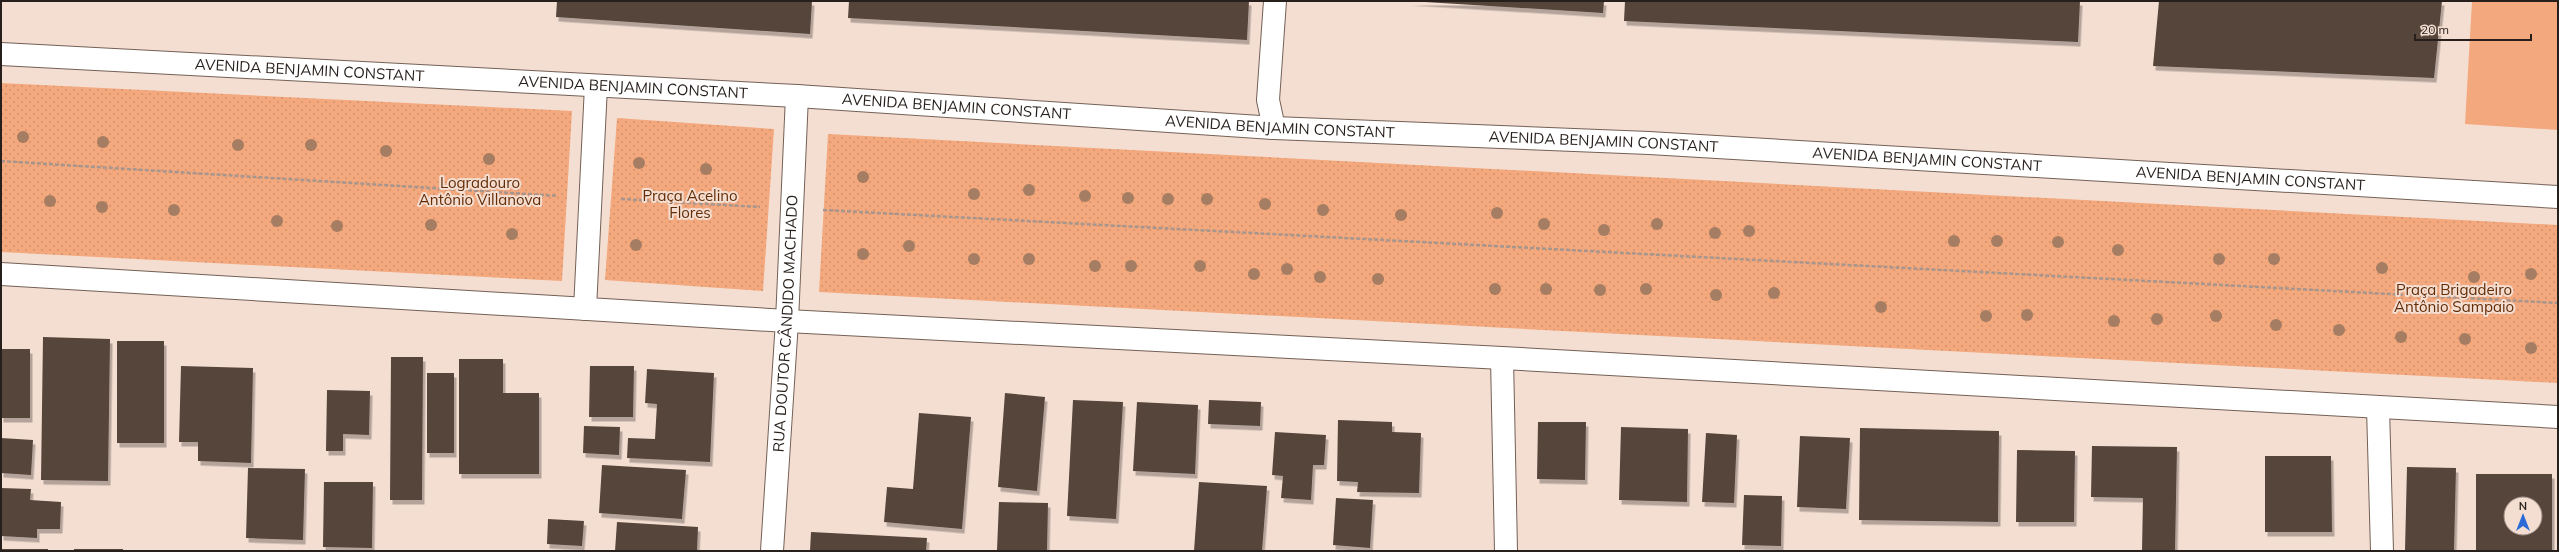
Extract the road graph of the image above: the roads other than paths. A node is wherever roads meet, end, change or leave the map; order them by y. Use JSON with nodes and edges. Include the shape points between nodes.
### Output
{"nodes":[{"id":1,"x":1275,"y":1,"type":"edge"},
{"id":2,"x":1,"y":54,"type":"edge"},
{"id":3,"x":596,"y":86,"type":"junction"},
{"id":4,"x":797,"y":96,"type":"junction"},
{"id":5,"x":1274,"y":128,"type":"junction"},
{"id":6,"x":2558,"y":197,"type":"edge"},
{"id":7,"x":1,"y":274,"type":"edge"},
{"id":8,"x":585,"y":309,"type":"junction"},
{"id":9,"x":787,"y":321,"type":"junction"},
{"id":10,"x":1502,"y":358,"type":"junction"},
{"id":11,"x":2378,"y":408,"type":"junction"},
{"id":12,"x":2558,"y":417,"type":"edge"},
{"id":13,"x":772,"y":551,"type":"edge"},
{"id":14,"x":1506,"y":551,"type":"edge"},
{"id":15,"x":2382,"y":551,"type":"edge"}],
"edges":[{"from":1,"to":5,"type":"main road","via":[[1268,100]]},
{"from":2,"to":3,"type":"main road","name":"AVENIDA BENJAMIN CONSTANT"},
{"from":3,"to":4,"type":"main road","name":"AVENIDA BENJAMIN CONSTANT"},
{"from":3,"to":8,"type":"main road"},
{"from":4,"to":5,"type":"main road","name":"AVENIDA BENJAMIN CONSTANT"},
{"from":4,"to":9,"type":"main road","name":"RUA DOUTOR CÂNDIDO MACHADO"},
{"from":5,"to":6,"type":"main road","name":"AVENIDA BENJAMIN CONSTANT","via":[[1649,143]]},
{"from":7,"to":8,"type":"main road"},
{"from":8,"to":9,"type":"main road"},
{"from":9,"to":10,"type":"main road"},
{"from":9,"to":13,"type":"main road","name":"RUA DOUTOR CÂNDIDO MACHADO"},
{"from":10,"to":11,"type":"main road"},
{"from":10,"to":14,"type":"main road"},
{"from":11,"to":12,"type":"main road"},
{"from":11,"to":15,"type":"main road"}]}
